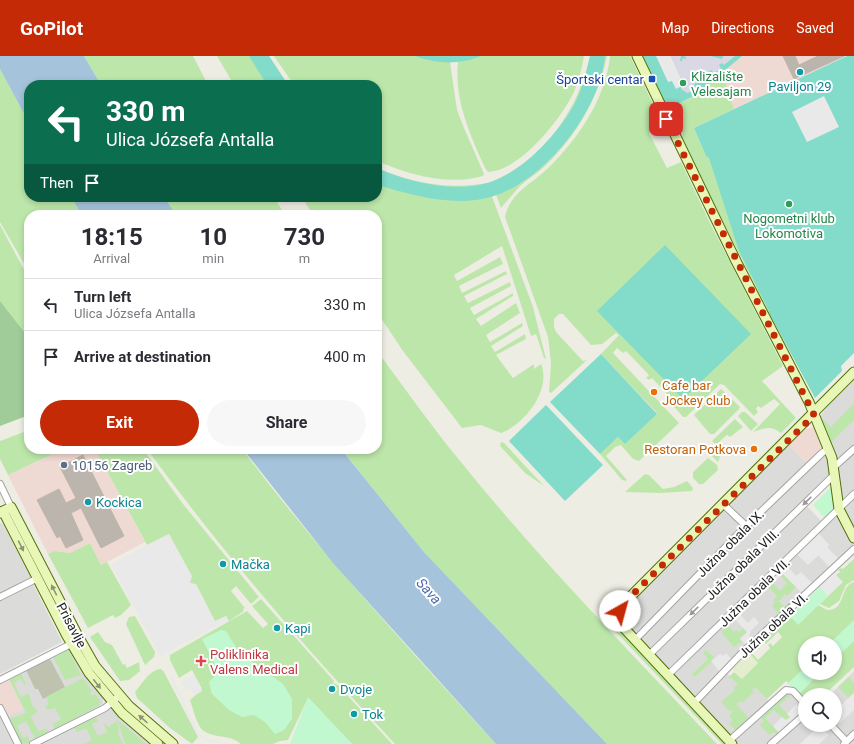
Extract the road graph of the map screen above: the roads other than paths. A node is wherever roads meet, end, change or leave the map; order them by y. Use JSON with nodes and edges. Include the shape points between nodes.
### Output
{"nodes":[{"id":1,"x":636,"y":56,"type":"edge"},
{"id":2,"x":854,"y":372,"type":"edge"},
{"id":3,"x":814,"y":415,"type":"junction"},
{"id":4,"x":828,"y":449,"type":"junction"},
{"id":5,"x":854,"y":449,"type":"edge"},
{"id":6,"x":834,"y":470,"type":"junction"},
{"id":7,"x":0,"y":484,"type":"edge"},
{"id":8,"x":854,"y":494,"type":"edge"},
{"id":9,"x":724,"y":505,"type":"junction"},
{"id":10,"x":4,"y":509,"type":"edge"},
{"id":11,"x":839,"y":509,"type":"junction"},
{"id":12,"x":851,"y":525,"type":"edge"},
{"id":13,"x":746,"y":526,"type":"junction"},
{"id":14,"x":854,"y":538,"type":"edge"},
{"id":15,"x":854,"y":549,"type":"edge"},
{"id":16,"x":38,"y":578,"type":"junction"},
{"id":17,"x":0,"y":597,"type":"edge"},
{"id":18,"x":635,"y":640,"type":"junction"},
{"id":19,"x":71,"y":644,"type":"junction"},
{"id":20,"x":649,"y":655,"type":"junction"},
{"id":21,"x":668,"y":675,"type":"junction"},
{"id":22,"x":0,"y":680,"type":"edge"},
{"id":23,"x":798,"y":696,"type":"edge"},
{"id":24,"x":116,"y":699,"type":"junction"},
{"id":25,"x":694,"y":703,"type":"junction"},
{"id":26,"x":0,"y":708,"type":"edge"},
{"id":27,"x":798,"y":720,"type":"edge"},
{"id":28,"x":836,"y":732,"type":"edge"},
{"id":29,"x":854,"y":734,"type":"edge"},
{"id":30,"x":731,"y":743,"type":"edge"},
{"id":31,"x":845,"y":743,"type":"edge"},
{"id":32,"x":18,"y":744,"type":"edge"},
{"id":33,"x":33,"y":744,"type":"edge"},
{"id":34,"x":158,"y":744,"type":"edge"},
{"id":35,"x":173,"y":744,"type":"edge"},
{"id":36,"x":771,"y":744,"type":"edge"}],
"edges":[{"from":1,"to":3,"type":"street"},
{"from":2,"to":3,"type":"street"},
{"from":3,"to":4,"type":"street"},
{"from":3,"to":9,"type":"street"},
{"from":4,"to":6,"type":"street"},
{"from":4,"to":13,"type":"street","name":"Južna obala IX."},
{"from":5,"to":6,"type":"street","name":"Južna obala VIII."},
{"from":6,"to":11,"type":"street"},
{"from":6,"to":20,"type":"street","name":"Južna obala VIII.","one_way":true},
{"from":7,"to":10,"type":"street","name":"Prisavlje"},
{"from":8,"to":11,"type":"street","name":"Južna obala VII."},
{"from":9,"to":13,"type":"street"},
{"from":9,"to":18,"type":"street","via":[[622,605],[621,623]]},
{"from":10,"to":16,"type":"street","name":"Prisavlje","one_way":true},
{"from":24,"to":10,"type":"street","name":"Prisavlje","one_way":true},
{"from":11,"to":12,"type":"street"},
{"from":11,"to":21,"type":"street","name":"Južna obala VII."},
{"from":12,"to":14,"type":"street"},
{"from":13,"to":18,"type":"street","name":"Južna obala IX."},
{"from":15,"to":25,"type":"street","name":"Južna obala VI.","via":[[740,654]]},
{"from":16,"to":17,"type":"street"},
{"from":16,"to":19,"type":"street","name":"Prisavlje"},
{"from":18,"to":20,"type":"street"},
{"from":19,"to":22,"type":"street"},
{"from":19,"to":24,"type":"street","name":"Prisavlje","one_way":true,"via":[[89,673]]},
{"from":20,"to":21,"type":"street"},
{"from":21,"to":25,"type":"street"},
{"from":23,"to":30,"type":"street","via":[[793,691],[786,690]]},
{"from":24,"to":33,"type":"street","via":[[105,708]]},
{"from":24,"to":34,"type":"street","name":"Prisavlje"},
{"from":35,"to":24,"type":"street","name":"Prisavlje","one_way":true},
{"from":25,"to":30,"type":"street"},
{"from":26,"to":32,"type":"street"},
{"from":27,"to":36,"type":"street"},
{"from":28,"to":31,"type":"street"},
{"from":29,"to":31,"type":"street"}]}
